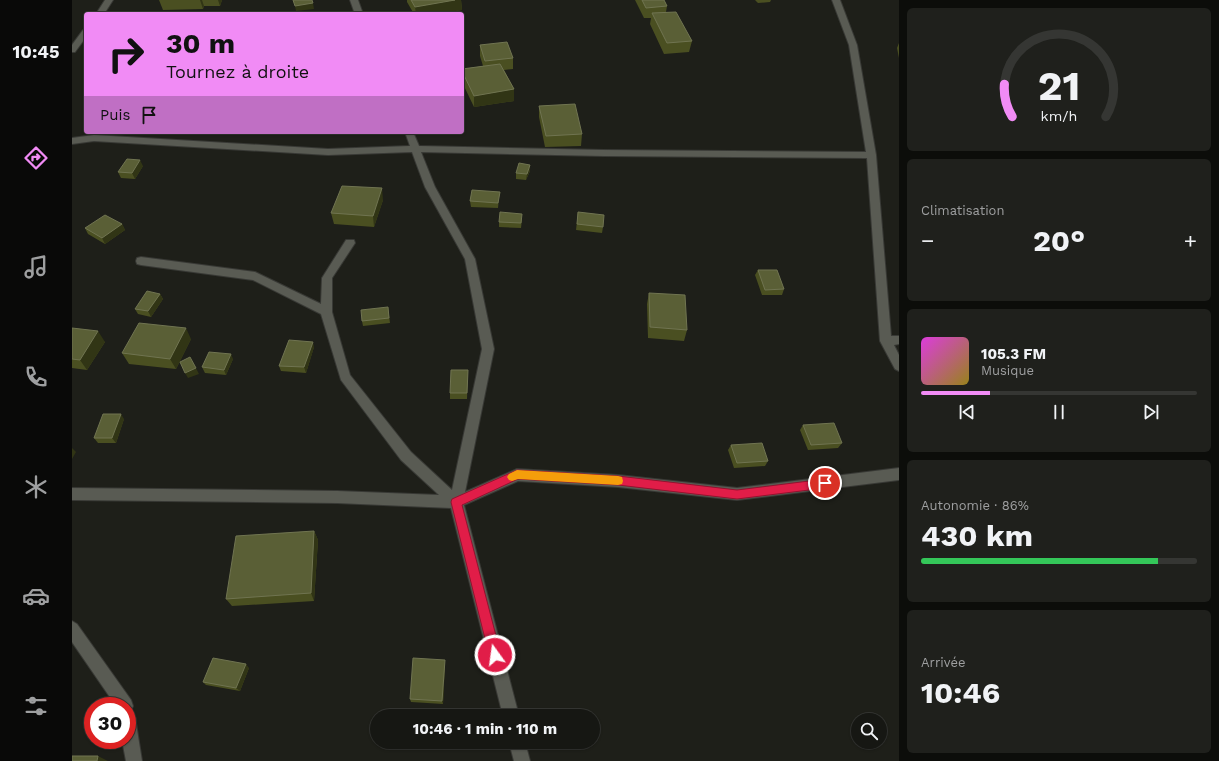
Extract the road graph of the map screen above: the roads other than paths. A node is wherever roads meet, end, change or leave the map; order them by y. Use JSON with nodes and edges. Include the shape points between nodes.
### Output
{"nodes":[{"id":1,"x":109,"y":0,"type":"edge"},
{"id":2,"x":354,"y":0,"type":"edge"},
{"id":3,"x":836,"y":0,"type":"edge"},
{"id":4,"x":101,"y":12,"type":"edge"},
{"id":5,"x":358,"y":12,"type":"edge"},
{"id":6,"x":84,"y":35,"type":"edge"},
{"id":7,"x":72,"y":50,"type":"edge"},
{"id":8,"x":410,"y":134,"type":"edge"},
{"id":9,"x":72,"y":142,"type":"edge"},
{"id":10,"x":415,"y":149,"type":"junction"},
{"id":11,"x":871,"y":155,"type":"junction"},
{"id":12,"x":350,"y":243,"type":"dead end"},
{"id":13,"x":141,"y":262,"type":"dead end"},
{"id":14,"x":326,"y":312,"type":"junction"},
{"id":15,"x":886,"y":340,"type":"junction"},
{"id":16,"x":899,"y":340,"type":"edge"},
{"id":17,"x":899,"y":366,"type":"edge"},
{"id":18,"x":899,"y":474,"type":"edge"},
{"id":19,"x":72,"y":494,"type":"edge"},
{"id":20,"x":456,"y":502,"type":"junction"},
{"id":21,"x":72,"y":629,"type":"edge"},
{"id":22,"x":119,"y":697,"type":"edge"},
{"id":23,"x":508,"y":709,"type":"edge"},
{"id":24,"x":132,"y":749,"type":"edge"},
{"id":25,"x":519,"y":749,"type":"edge"},
{"id":26,"x":134,"y":761,"type":"edge"},
{"id":27,"x":522,"y":761,"type":"edge"}],
"edges":[{"from":1,"to":4,"type":"street"},
{"from":2,"to":5,"type":"street"},
{"from":3,"to":11,"type":"street","via":[[853,45]]},
{"from":6,"to":7,"type":"street"},
{"from":8,"to":10,"type":"street"},
{"from":9,"to":10,"type":"street","via":[[94,138],[328,152]]},
{"from":10,"to":11,"type":"street"},
{"from":10,"to":20,"type":"street","via":[[430,187],[470,259],[488,349]]},
{"from":11,"to":15,"type":"street"},
{"from":12,"to":14,"type":"street","via":[[327,278]]},
{"from":13,"to":14,"type":"street","via":[[255,276]]},
{"from":14,"to":20,"type":"street","via":[[345,377],[406,456]]},
{"from":15,"to":16,"type":"street"},
{"from":15,"to":17,"type":"street"},
{"from":18,"to":20,"type":"street","via":[[737,494],[618,480],[517,475]]},
{"from":19,"to":20,"type":"street","via":[[337,497]]},
{"from":20,"to":23,"type":"street"},
{"from":21,"to":22,"type":"street"},
{"from":24,"to":26,"type":"street"},
{"from":25,"to":27,"type":"street"}]}
